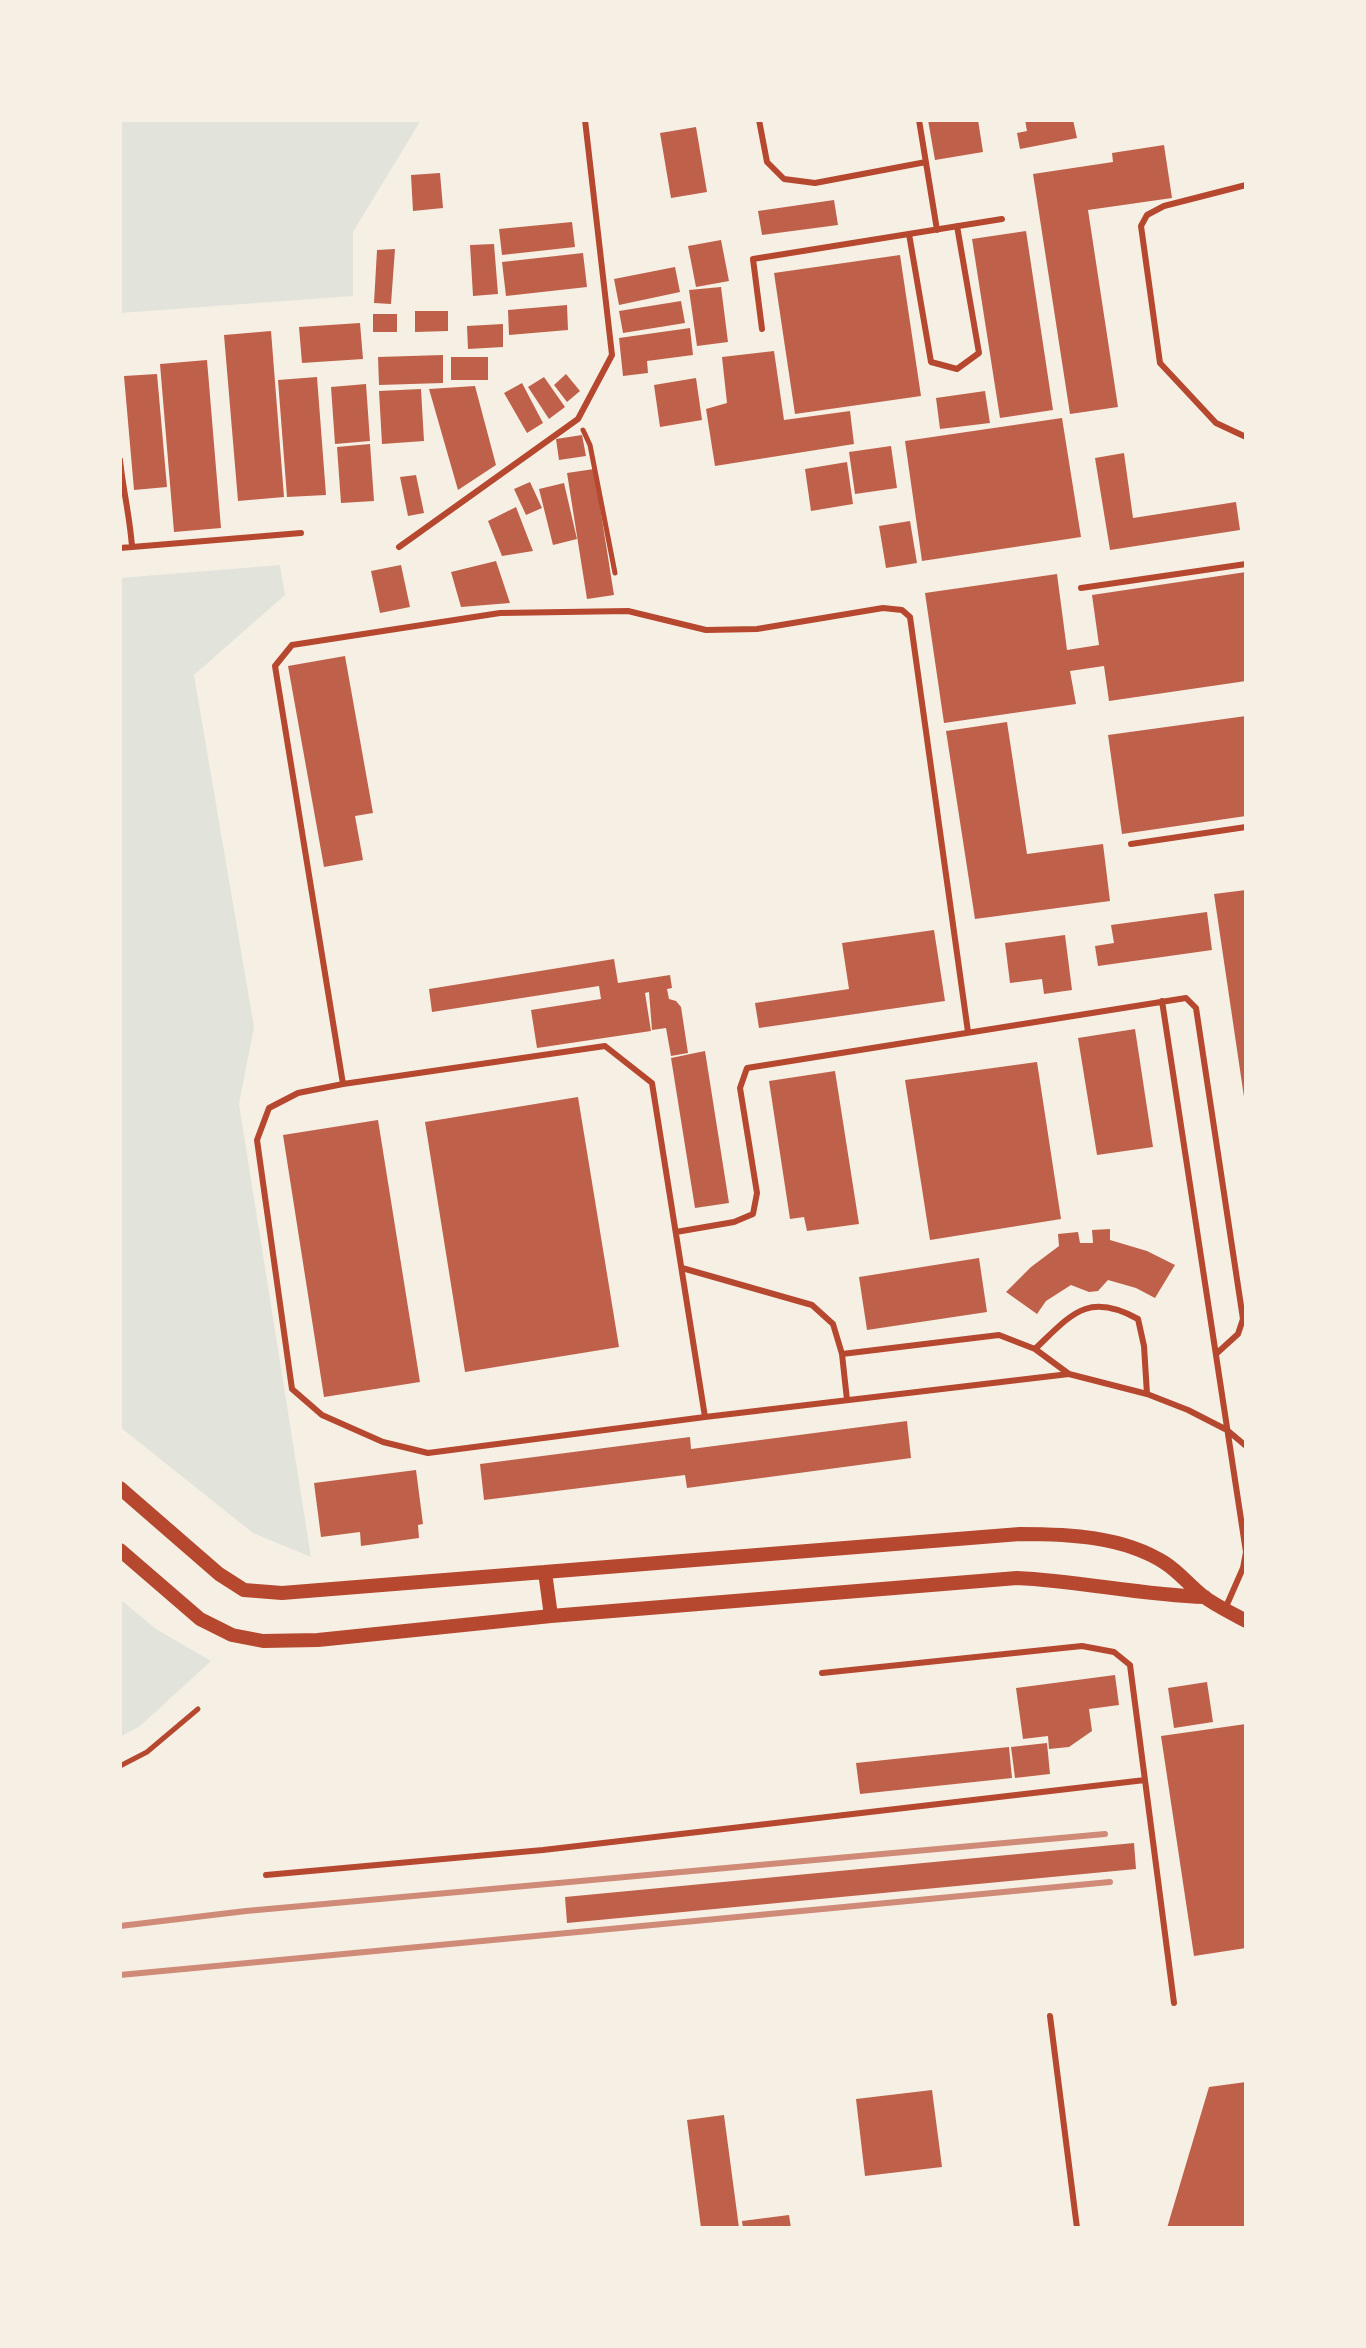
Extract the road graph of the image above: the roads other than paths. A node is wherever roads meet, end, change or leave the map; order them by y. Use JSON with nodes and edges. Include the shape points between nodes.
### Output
{"nodes":[{"id":1,"x":585,"y":120,"type":"edge"},
{"id":2,"x":759,"y":120,"type":"edge"},
{"id":3,"x":919,"y":120,"type":"edge"},
{"id":4,"x":926,"y":162,"type":"junction"},
{"id":5,"x":1245,"y":183,"type":"edge"},
{"id":6,"x":1002,"y":219,"type":"dead end"},
{"id":7,"x":957,"y":226,"type":"junction"},
{"id":8,"x":937,"y":230,"type":"junction"},
{"id":9,"x":909,"y":234,"type":"junction"},
{"id":10,"x":762,"y":329,"type":"dead end"},
{"id":11,"x":1246,"y":437,"type":"edge"},
{"id":12,"x":120,"y":460,"type":"edge"},
{"id":13,"x":301,"y":533,"type":"dead end"},
{"id":14,"x":132,"y":547,"type":"junction"},
{"id":15,"x":399,"y":547,"type":"dead end"},
{"id":16,"x":120,"y":548,"type":"edge"},
{"id":17,"x":1246,"y":564,"type":"edge"},
{"id":18,"x":1081,"y":588,"type":"dead end"},
{"id":19,"x":1246,"y":827,"type":"edge"},
{"id":20,"x":1131,"y":844,"type":"dead end"},
{"id":21,"x":1162,"y":1001,"type":"junction"},
{"id":22,"x":968,"y":1032,"type":"junction"},
{"id":23,"x":343,"y":1084,"type":"junction"},
{"id":24,"x":676,"y":1232,"type":"junction"},
{"id":25,"x":682,"y":1268,"type":"junction"},
{"id":26,"x":1035,"y":1349,"type":"junction"},
{"id":27,"x":842,"y":1354,"type":"junction"},
{"id":28,"x":1216,"y":1354,"type":"junction"},
{"id":29,"x":1069,"y":1374,"type":"junction"},
{"id":30,"x":1147,"y":1394,"type":"junction"},
{"id":31,"x":847,"y":1400,"type":"junction"},
{"id":32,"x":705,"y":1417,"type":"junction"},
{"id":33,"x":1227,"y":1430,"type":"junction"},
{"id":34,"x":1246,"y":1446,"type":"edge"},
{"id":35,"x":120,"y":1488,"type":"edge"},
{"id":36,"x":120,"y":1550,"type":"edge"},
{"id":37,"x":545,"y":1572,"type":"junction"},
{"id":38,"x":1205,"y":1597,"type":"junction"},
{"id":39,"x":1225,"y":1609,"type":"junction"},
{"id":40,"x":551,"y":1616,"type":"junction"},
{"id":41,"x":1246,"y":1621,"type":"edge"},
{"id":42,"x":822,"y":1673,"type":"dead end"},
{"id":43,"x":1145,"y":1780,"type":"junction"},
{"id":44,"x":266,"y":1875,"type":"dead end"},
{"id":45,"x":1174,"y":2003,"type":"dead end"},
{"id":46,"x":1050,"y":2016,"type":"dead end"},
{"id":47,"x":1077,"y":2228,"type":"edge"}],
"edges":[{"from":1,"to":15,"type":"lane","via":[[612,355],[578,419]]},
{"from":2,"to":4,"type":"lane","via":[[767,162],[784,179],[815,183]]},
{"from":3,"to":4,"type":"lane"},
{"from":4,"to":8,"type":"lane"},
{"from":5,"to":11,"type":"lane","via":[[1164,206],[1147,215],[1141,226],[1160,363],[1216,423]]},
{"from":6,"to":7,"type":"lane"},
{"from":7,"to":8,"type":"lane"},
{"from":7,"to":9,"type":"lane","via":[[979,353],[957,369],[931,362]]},
{"from":8,"to":9,"type":"lane"},
{"from":9,"to":10,"type":"lane","via":[[753,259]]},
{"from":12,"to":14,"type":"lane"},
{"from":13,"to":14,"type":"lane"},
{"from":14,"to":16,"type":"lane"},
{"from":17,"to":18,"type":"lane"},
{"from":19,"to":20,"type":"lane"},
{"from":21,"to":22,"type":"lane"},
{"from":21,"to":28,"type":"lane"},
{"from":21,"to":28,"type":"lane","via":[[1186,998],[1196,1008],[1201,1039],[1243,1319],[1238,1334]]},
{"from":22,"to":23,"type":"lane","via":[[910,617],[902,610],[883,608],[757,629],[706,630],[628,611],[500,613],[292,645],[275,666]]},
{"from":22,"to":24,"type":"lane","via":[[747,1068],[740,1088],[757,1193],[753,1214]]},
{"from":23,"to":24,"type":"lane","via":[[605,1046],[652,1083]]},
{"from":23,"to":32,"type":"lane","via":[[298,1093],[269,1108],[257,1140],[292,1389],[322,1415],[383,1442],[428,1453]]},
{"from":24,"to":25,"type":"lane"},
{"from":25,"to":27,"type":"lane","via":[[812,1305],[833,1324]]},
{"from":25,"to":32,"type":"lane"},
{"from":26,"to":27,"type":"lane","via":[[999,1335]]},
{"from":26,"to":29,"type":"lane"},
{"from":26,"to":30,"type":"lane","via":[[1073,1313],[1098,1306],[1121,1310],[1138,1319]]},
{"from":27,"to":31,"type":"lane"},
{"from":28,"to":33,"type":"lane"},
{"from":29,"to":30,"type":"lane"},
{"from":29,"to":31,"type":"lane"},
{"from":30,"to":33,"type":"lane"},
{"from":31,"to":32,"type":"lane"},
{"from":33,"to":34,"type":"lane"},
{"from":33,"to":39,"type":"lane","via":[[1246,1552]]},
{"from":35,"to":37,"type":"street","via":[[244,1590],[282,1593]]},
{"from":36,"to":40,"type":"street","via":[[200,1619],[232,1635],[263,1641]]},
{"from":37,"to":38,"type":"street","via":[[1064,1534],[1137,1549],[1166,1563]]},
{"from":37,"to":40,"type":"street"},
{"from":38,"to":39,"type":"street"},
{"from":38,"to":40,"type":"street","via":[[1017,1578]]},
{"from":39,"to":41,"type":"street"},
{"from":42,"to":43,"type":"lane","via":[[1082,1646],[1114,1652],[1130,1665]]},
{"from":43,"to":44,"type":"lane","via":[[543,1850]]},
{"from":43,"to":45,"type":"lane"},
{"from":46,"to":47,"type":"lane"}]}
